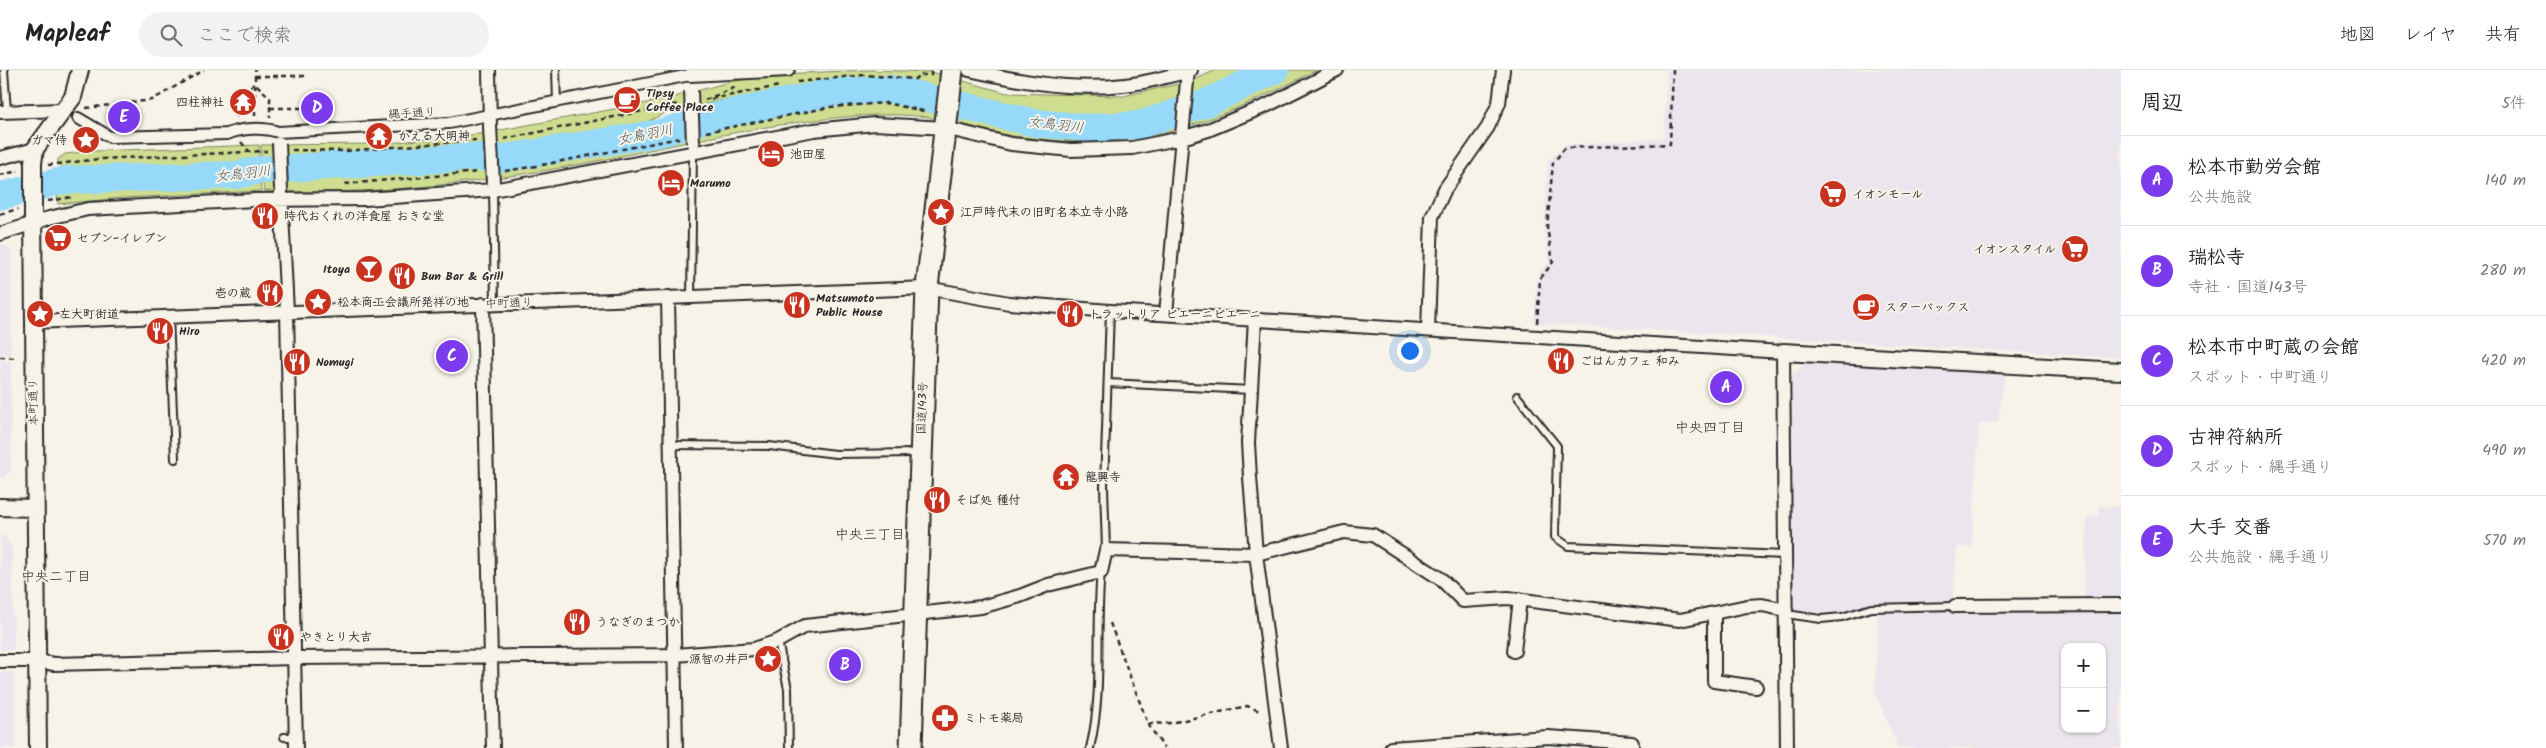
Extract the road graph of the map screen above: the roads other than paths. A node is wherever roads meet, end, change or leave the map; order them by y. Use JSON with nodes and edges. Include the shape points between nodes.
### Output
{"nodes":[{"id":1,"x":4,"y":70,"type":"edge"},
{"id":2,"x":80,"y":70,"type":"edge"},
{"id":3,"x":489,"y":70,"type":"edge"},
{"id":4,"x":556,"y":70,"type":"edge"},
{"id":5,"x":788,"y":70,"type":"edge"},
{"id":6,"x":1337,"y":70,"type":"edge"},
{"id":7,"x":1503,"y":70,"type":"edge"},
{"id":8,"x":951,"y":71,"type":"edge"},
{"id":9,"x":690,"y":72,"type":"edge"},
{"id":10,"x":1188,"y":72,"type":"edge"},
{"id":11,"x":557,"y":103,"type":"junction"},
{"id":12,"x":63,"y":110,"type":"junction"},
{"id":13,"x":4,"y":112,"type":"edge"},
{"id":14,"x":78,"y":118,"type":"dead end"},
{"id":15,"x":489,"y":122,"type":"junction"},
{"id":16,"x":945,"y":125,"type":"junction"},
{"id":17,"x":1182,"y":135,"type":"junction"},
{"id":18,"x":278,"y":141,"type":"junction"},
{"id":19,"x":691,"y":144,"type":"junction"},
{"id":20,"x":0,"y":158,"type":"edge"},
{"id":21,"x":35,"y":162,"type":"junction"},
{"id":22,"x":495,"y":181,"type":"junction"},
{"id":23,"x":282,"y":195,"type":"junction"},
{"id":24,"x":33,"y":219,"type":"junction"},
{"id":25,"x":0,"y":234,"type":"edge"},
{"id":26,"x":926,"y":288,"type":"junction"},
{"id":27,"x":691,"y":296,"type":"junction"},
{"id":28,"x":668,"y":297,"type":"junction"},
{"id":29,"x":489,"y":303,"type":"junction"},
{"id":30,"x":287,"y":311,"type":"junction"},
{"id":31,"x":1110,"y":311,"type":"junction"},
{"id":32,"x":1166,"y":314,"type":"junction"},
{"id":33,"x":169,"y":316,"type":"junction"},
{"id":34,"x":1255,"y":319,"type":"junction"},
{"id":35,"x":32,"y":322,"type":"junction"},
{"id":36,"x":1428,"y":330,"type":"junction"},
{"id":37,"x":1783,"y":352,"type":"junction"},
{"id":38,"x":2121,"y":371,"type":"edge"},
{"id":39,"x":1108,"y":383,"type":"junction"},
{"id":40,"x":1251,"y":390,"type":"junction"},
{"id":41,"x":1516,"y":396,"type":"dead end"},
{"id":42,"x":671,"y":445,"type":"junction"},
{"id":43,"x":921,"y":452,"type":"junction"},
{"id":44,"x":175,"y":459,"type":"dead end"},
{"id":45,"x":0,"y":507,"type":"edge"},
{"id":46,"x":34,"y":508,"type":"junction"},
{"id":47,"x":1106,"y":550,"type":"junction"},
{"id":48,"x":1256,"y":554,"type":"junction"},
{"id":49,"x":1785,"y":554,"type":"junction"},
{"id":50,"x":1101,"y":572,"type":"junction"},
{"id":51,"x":1520,"y":599,"type":"junction"},
{"id":52,"x":2121,"y":605,"type":"edge"},
{"id":53,"x":1955,"y":606,"type":"joint"},
{"id":54,"x":1786,"y":612,"type":"junction"},
{"id":55,"x":1714,"y":613,"type":"junction"},
{"id":56,"x":917,"y":614,"type":"junction"},
{"id":57,"x":778,"y":641,"type":"junction"},
{"id":58,"x":1514,"y":651,"type":"dead end"},
{"id":59,"x":675,"y":654,"type":"junction"},
{"id":60,"x":491,"y":657,"type":"junction"},
{"id":61,"x":294,"y":658,"type":"junction"},
{"id":62,"x":0,"y":661,"type":"edge"},
{"id":63,"x":37,"y":661,"type":"junction"},
{"id":64,"x":1756,"y":687,"type":"dead end"},
{"id":65,"x":292,"y":741,"type":"edge"},
{"id":66,"x":38,"y":748,"type":"edge"},
{"id":67,"x":493,"y":748,"type":"edge"},
{"id":68,"x":676,"y":748,"type":"edge"},
{"id":69,"x":789,"y":748,"type":"edge"},
{"id":70,"x":911,"y":748,"type":"edge"},
{"id":71,"x":1090,"y":748,"type":"edge"},
{"id":72,"x":1281,"y":748,"type":"edge"},
{"id":73,"x":1397,"y":748,"type":"edge"},
{"id":74,"x":1632,"y":748,"type":"edge"},
{"id":75,"x":1788,"y":748,"type":"edge"}],
"edges":[{"from":1,"to":13,"type":"lane"},
{"from":2,"to":12,"type":"street","via":[[73,97]]},
{"from":3,"to":15,"type":"street"},
{"from":4,"to":11,"type":"lane"},
{"from":5,"to":9,"type":"street"},
{"from":6,"to":17,"type":"street","via":[[1268,105]]},
{"from":7,"to":36,"type":"street","via":[[1499,103],[1488,128],[1446,189],[1432,217]]},
{"from":8,"to":10,"type":"street","via":[[1084,88],[1110,88]]},
{"from":8,"to":16,"type":"highway","name":"国道143号"},
{"from":9,"to":11,"type":"street","name":"縄手通り"},
{"from":9,"to":19,"type":"street","bridge":true},
{"from":10,"to":17,"type":"street"},
{"from":11,"to":15,"type":"street","name":"縄手通り"},
{"from":12,"to":13,"type":"street"},
{"from":12,"to":21,"type":"street"},
{"from":14,"to":18,"type":"street","name":"縄手通り","via":[[110,137],[227,134],[255,129]]},
{"from":15,"to":18,"type":"street","name":"縄手通り","via":[[449,123]]},
{"from":15,"to":22,"type":"street","bridge":true},
{"from":16,"to":17,"type":"street","via":[[1011,144],[1071,150],[1132,148]]},
{"from":16,"to":19,"type":"street","via":[[875,124]]},
{"from":16,"to":26,"type":"highway","name":"国道143号"},
{"from":17,"to":32,"type":"street"},
{"from":18,"to":23,"type":"street","bridge":true},
{"from":19,"to":22,"type":"street"},
{"from":19,"to":27,"type":"lane"},
{"from":20,"to":21,"type":"street"},
{"from":21,"to":24,"type":"street","name":"本町通り","bridge":true},
{"from":22,"to":23,"type":"street","via":[[430,196]]},
{"from":22,"to":29,"type":"lane"},
{"from":23,"to":24,"type":"street","via":[[88,209]]},
{"from":23,"to":30,"type":"street"},
{"from":24,"to":25,"type":"street"},
{"from":24,"to":35,"type":"street","name":"本町通り"},
{"from":26,"to":27,"type":"street","name":"中町通り"},
{"from":26,"to":31,"type":"street","name":"中町通り","via":[[1009,303]]},
{"from":26,"to":43,"type":"highway","name":"国道143号"},
{"from":27,"to":28,"type":"street","name":"中町通り"},
{"from":28,"to":29,"type":"street","name":"中町通り"},
{"from":28,"to":42,"type":"street"},
{"from":29,"to":30,"type":"street","name":"中町通り"},
{"from":29,"to":60,"type":"street"},
{"from":30,"to":33,"type":"street","name":"中町通り"},
{"from":30,"to":61,"type":"street"},
{"from":31,"to":32,"type":"street","name":"中町通り"},
{"from":31,"to":39,"type":"lane"},
{"from":32,"to":34,"type":"street","name":"中町通り"},
{"from":33,"to":35,"type":"street","name":"中町通り"},
{"from":33,"to":44,"type":"lane"},
{"from":34,"to":36,"type":"street","name":"中町通り"},
{"from":34,"to":40,"type":"street"},
{"from":35,"to":46,"type":"street","name":"本町通り"},
{"from":36,"to":37,"type":"street","name":"中町通り"},
{"from":37,"to":38,"type":"street"},
{"from":37,"to":49,"type":"street"},
{"from":39,"to":40,"type":"lane"},
{"from":39,"to":47,"type":"lane","via":[[1104,487]]},
{"from":40,"to":48,"type":"street","via":[[1248,443]]},
{"from":41,"to":49,"type":"lane","via":[[1557,446],[1555,537],[1568,546]]},
{"from":42,"to":43,"type":"lane","via":[[769,446],[836,454]]},
{"from":42,"to":59,"type":"street"},
{"from":43,"to":56,"type":"highway","name":"国道143号"},
{"from":45,"to":46,"type":"street"},
{"from":46,"to":63,"type":"street","name":"本町通り"},
{"from":47,"to":48,"type":"street"},
{"from":47,"to":50,"type":"street"},
{"from":48,"to":51,"type":"street","via":[[1344,532],[1373,535],[1441,578],[1463,601]]},
{"from":48,"to":72,"type":"street"},
{"from":49,"to":54,"type":"street"},
{"from":50,"to":56,"type":"street","via":[[982,607]]},
{"from":50,"to":71,"type":"lane","via":[[1097,719]]},
{"from":51,"to":55,"type":"street","via":[[1670,620]]},
{"from":51,"to":58,"type":"street"},
{"from":52,"to":53,"type":"street"},
{"from":53,"to":54,"type":"lane","via":[[1871,608],[1842,617],[1821,619]]},
{"from":54,"to":55,"type":"street","via":[[1762,605]]},
{"from":54,"to":75,"type":"street"},
{"from":55,"to":64,"type":"street","via":[[1714,681]]},
{"from":56,"to":57,"type":"street","via":[[805,626]]},
{"from":56,"to":70,"type":"highway","name":"国道143号"},
{"from":57,"to":59,"type":"street","via":[[754,649]]},
{"from":57,"to":69,"type":"lane","via":[[788,689]]},
{"from":59,"to":60,"type":"street"},
{"from":59,"to":68,"type":"street"},
{"from":60,"to":61,"type":"street"},
{"from":60,"to":67,"type":"street"},
{"from":61,"to":63,"type":"street","via":[[54,664]]},
{"from":61,"to":65,"type":"street"},
{"from":62,"to":63,"type":"street"},
{"from":63,"to":66,"type":"street","name":"本町通り"},
{"from":73,"to":74,"type":"street","via":[[1548,737],[1632,743]]}]}
